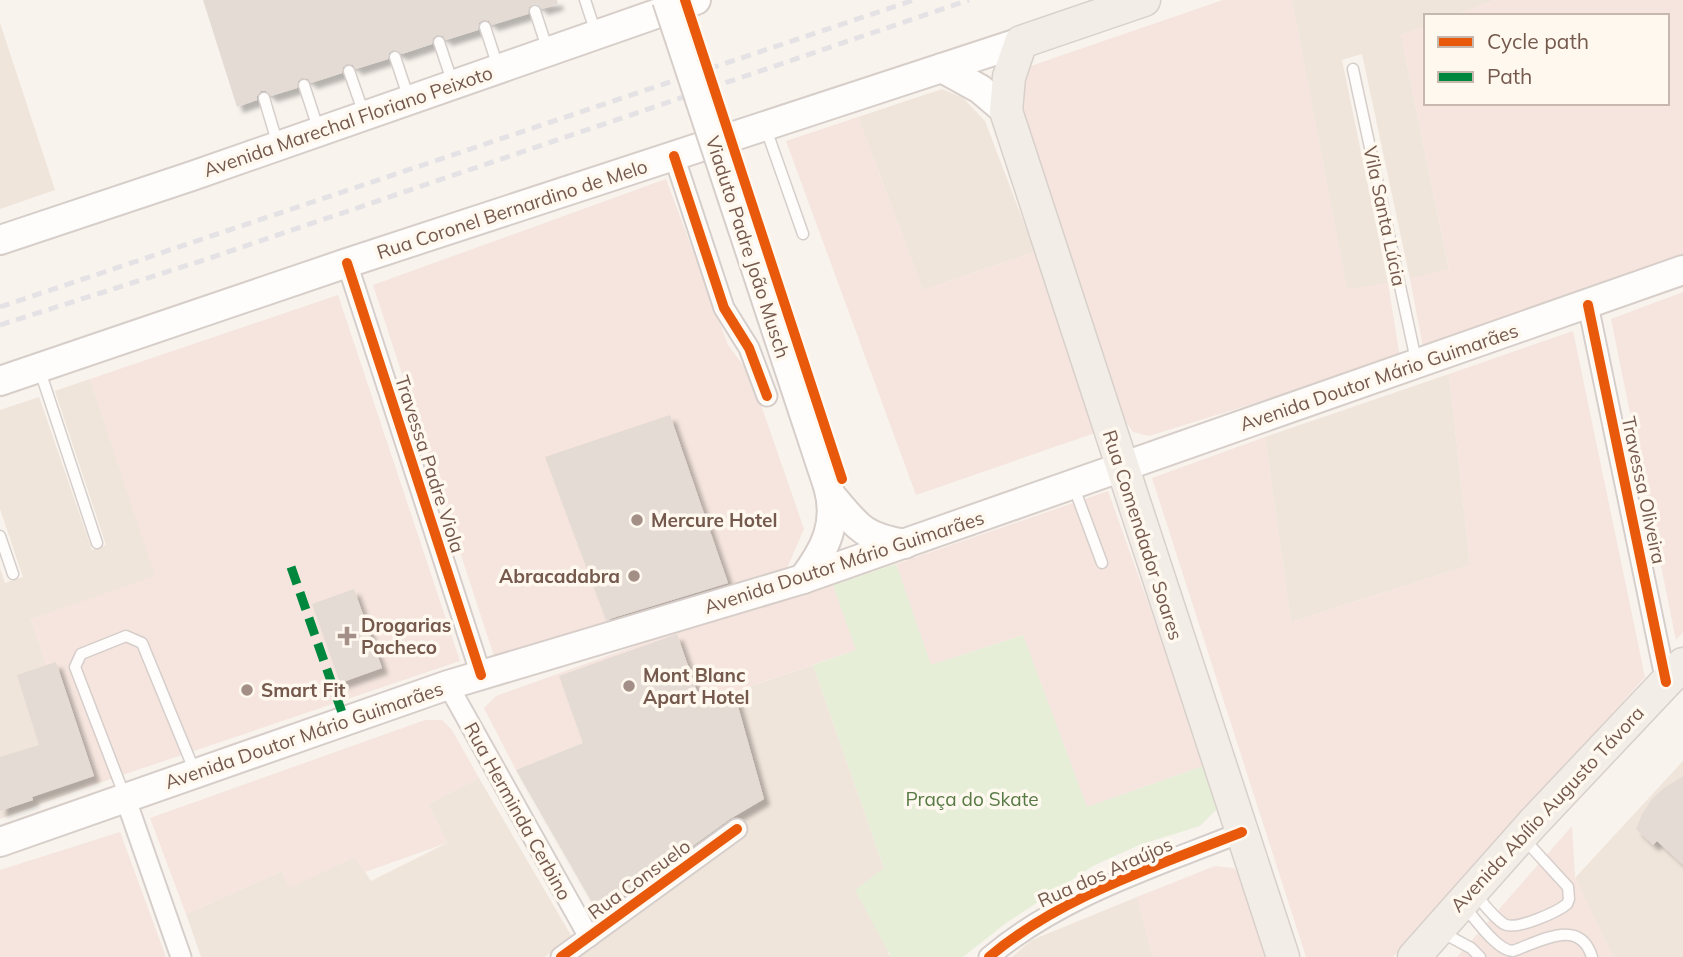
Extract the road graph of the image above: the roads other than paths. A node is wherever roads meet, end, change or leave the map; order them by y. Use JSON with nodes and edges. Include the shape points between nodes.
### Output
{"nodes":[{"id":1,"x":585,"y":0,"type":"edge"},
{"id":2,"x":667,"y":0,"type":"edge"},
{"id":3,"x":696,"y":0,"type":"edge"},
{"id":4,"x":1144,"y":0,"type":"edge"},
{"id":5,"x":640,"y":9,"type":"edge"},
{"id":6,"x":535,"y":11,"type":"dead end"},
{"id":7,"x":485,"y":27,"type":"dead end"},
{"id":8,"x":597,"y":35,"type":"junction"},
{"id":9,"x":439,"y":42,"type":"dead end"},
{"id":10,"x":1021,"y":43,"type":"junction"},
{"id":11,"x":549,"y":52,"type":"junction"},
{"id":12,"x":394,"y":57,"type":"dead end"},
{"id":13,"x":942,"y":68,"type":"junction"},
{"id":14,"x":499,"y":69,"type":"junction"},
{"id":15,"x":1353,"y":69,"type":"dead end"},
{"id":16,"x":349,"y":71,"type":"dead end"},
{"id":17,"x":304,"y":85,"type":"dead end"},
{"id":18,"x":453,"y":85,"type":"junction"},
{"id":19,"x":264,"y":98,"type":"dead end"},
{"id":20,"x":409,"y":100,"type":"junction"},
{"id":21,"x":1006,"y":111,"type":"junction"},
{"id":22,"x":364,"y":116,"type":"junction"},
{"id":23,"x":765,"y":126,"type":"junction"},
{"id":24,"x":320,"y":131,"type":"junction"},
{"id":25,"x":279,"y":146,"type":"junction"},
{"id":26,"x":674,"y":156,"type":"junction"},
{"id":27,"x":803,"y":234,"type":"dead end"},
{"id":28,"x":0,"y":240,"type":"edge"},
{"id":29,"x":347,"y":263,"type":"junction"},
{"id":30,"x":1683,"y":270,"type":"edge"},
{"id":31,"x":1588,"y":304,"type":"junction"},
{"id":32,"x":1417,"y":363,"type":"junction"},
{"id":33,"x":39,"y":368,"type":"junction"},
{"id":34,"x":0,"y":381,"type":"edge"},
{"id":35,"x":767,"y":396,"type":"dead end"},
{"id":36,"x":1121,"y":467,"type":"junction"},
{"id":37,"x":1072,"y":484,"type":"junction"},
{"id":38,"x":829,"y":490,"type":"junction"},
{"id":39,"x":0,"y":536,"type":"edge"},
{"id":40,"x":97,"y":543,"type":"dead end"},
{"id":41,"x":905,"y":544,"type":"junction"},
{"id":42,"x":1102,"y":563,"type":"dead end"},
{"id":43,"x":13,"y":575,"type":"dead end"},
{"id":44,"x":803,"y":579,"type":"junction"},
{"id":45,"x":1674,"y":673,"type":"edge"},
{"id":46,"x":481,"y":675,"type":"junction"},
{"id":47,"x":448,"y":685,"type":"junction"},
{"id":48,"x":195,"y":772,"type":"junction"},
{"id":49,"x":125,"y":797,"type":"junction"},
{"id":50,"x":737,"y":829,"type":"dead end"},
{"id":51,"x":1241,"y":831,"type":"junction"},
{"id":52,"x":1522,"y":836,"type":"junction"},
{"id":53,"x":0,"y":842,"type":"edge"},
{"id":54,"x":1466,"y":897,"type":"junction"},
{"id":55,"x":589,"y":937,"type":"junction"},
{"id":56,"x":1422,"y":949,"type":"edge"},
{"id":57,"x":181,"y":957,"type":"edge"},
{"id":58,"x":561,"y":957,"type":"edge"},
{"id":59,"x":989,"y":957,"type":"edge"},
{"id":60,"x":1283,"y":957,"type":"edge"},
{"id":61,"x":1480,"y":957,"type":"edge"},
{"id":62,"x":1592,"y":957,"type":"edge"}],
"edges":[{"from":1,"to":8,"type":"lane"},
{"from":2,"to":38,"type":"main road","name":"Viaduto Padre João Musch","bridge":true},
{"from":3,"to":5,"type":"main road","name":"Avenida Marechal Floriano Peixoto"},
{"from":4,"to":10,"type":"main road","name":"Rua Coronel Bernardino de Melo"},
{"from":5,"to":8,"type":"main road","name":"Avenida Marechal Floriano Peixoto"},
{"from":6,"to":11,"type":"lane"},
{"from":7,"to":14,"type":"lane"},
{"from":8,"to":11,"type":"main road","name":"Avenida Marechal Floriano Peixoto"},
{"from":9,"to":18,"type":"lane"},
{"from":10,"to":13,"type":"main road","name":"Rua Coronel Bernardino de Melo"},
{"from":10,"to":21,"type":"main road","name":"Rua Comendador Soares","via":[[1009,77]]},
{"from":11,"to":14,"type":"main road","name":"Avenida Marechal Floriano Peixoto"},
{"from":12,"to":20,"type":"lane"},
{"from":13,"to":21,"type":"main road","via":[[980,89]]},
{"from":13,"to":23,"type":"main road","name":"Rua Coronel Bernardino de Melo"},
{"from":14,"to":18,"type":"main road","name":"Avenida Marechal Floriano Peixoto"},
{"from":15,"to":32,"type":"lane","name":"Vila Santa Lúcia"},
{"from":16,"to":22,"type":"lane"},
{"from":17,"to":24,"type":"lane"},
{"from":18,"to":20,"type":"main road","name":"Avenida Marechal Floriano Peixoto"},
{"from":19,"to":25,"type":"lane"},
{"from":20,"to":22,"type":"main road","name":"Avenida Marechal Floriano Peixoto"},
{"from":21,"to":36,"type":"main road","name":"Rua Comendador Soares"},
{"from":22,"to":24,"type":"main road","name":"Avenida Marechal Floriano Peixoto"},
{"from":23,"to":26,"type":"main road","name":"Rua Coronel Bernardino de Melo"},
{"from":23,"to":27,"type":"lane"},
{"from":24,"to":25,"type":"main road","name":"Avenida Marechal Floriano Peixoto"},
{"from":25,"to":28,"type":"main road","name":"Avenida Marechal Floriano Peixoto"},
{"from":26,"to":29,"type":"main road","name":"Rua Coronel Bernardino de Melo"},
{"from":26,"to":35,"type":"street","via":[[724,308],[749,348]]},
{"from":29,"to":33,"type":"main road","name":"Rua Coronel Bernardino de Melo"},
{"from":29,"to":46,"type":"street","name":"Travessa Padre Viola"},
{"from":30,"to":31,"type":"main road","name":"Avenida Doutor Mário Guimarães"},
{"from":31,"to":32,"type":"main road","name":"Avenida Doutor Mário Guimarães"},
{"from":31,"to":45,"type":"street","name":"Travessa Oliveira"},
{"from":32,"to":36,"type":"main road","name":"Avenida Doutor Mário Guimarães"},
{"from":33,"to":34,"type":"main road","name":"Rua Coronel Bernardino de Melo"},
{"from":33,"to":40,"type":"lane"},
{"from":36,"to":37,"type":"main road","name":"Avenida Doutor Mário Guimarães"},
{"from":36,"to":51,"type":"main road","name":"Rua Comendador Soares"},
{"from":37,"to":41,"type":"main road","name":"Avenida Doutor Mário Guimarães"},
{"from":37,"to":42,"type":"lane"},
{"from":38,"to":41,"type":"main road","name":"Viaduto Padre João Musch","via":[[866,533]]},
{"from":38,"to":44,"type":"main road","name":"Viaduto Padre João Musch","via":[[831,529],[825,547]]},
{"from":39,"to":43,"type":"lane"},
{"from":41,"to":44,"type":"main road","name":"Avenida Doutor Mário Guimarães"},
{"from":44,"to":46,"type":"main road","name":"Avenida Doutor Mário Guimarães"},
{"from":45,"to":52,"type":"main road","name":"Avenida Abílio Augusto Távora"},
{"from":46,"to":47,"type":"main road","name":"Avenida Doutor Mário Guimarães"},
{"from":47,"to":48,"type":"main road","name":"Avenida Doutor Mário Guimarães"},
{"from":47,"to":55,"type":"street","name":"Rua Herminda Cerbino"},
{"from":48,"to":49,"type":"main road","name":"Avenida Doutor Mário Guimarães"},
{"from":48,"to":49,"type":"lane","via":[[142,643],[126,636],[81,654],[75,667]]},
{"from":49,"to":53,"type":"main road","name":"Avenida Doutor Mário Guimarães"},
{"from":49,"to":57,"type":"street"},
{"from":50,"to":55,"type":"street","name":"Rua Consuelo"},
{"from":51,"to":59,"type":"street","name":"Rua dos Araújos","via":[[1065,906]]},
{"from":51,"to":60,"type":"main road","name":"Rua Comendador Soares"},
{"from":52,"to":54,"type":"main road","name":"Avenida Abílio Augusto Távora"},
{"from":52,"to":54,"type":"lane","via":[[1568,887],[1567,904],[1509,926]]},
{"from":54,"to":56,"type":"main road","name":"Avenida Abílio Augusto Távora"},
{"from":54,"to":62,"type":"lane","via":[[1493,940],[1507,951],[1564,934],[1586,942]]},
{"from":55,"to":58,"type":"street","name":"Rua Consuelo"},
{"from":56,"to":61,"type":"lane","via":[[1471,948]]}]}
